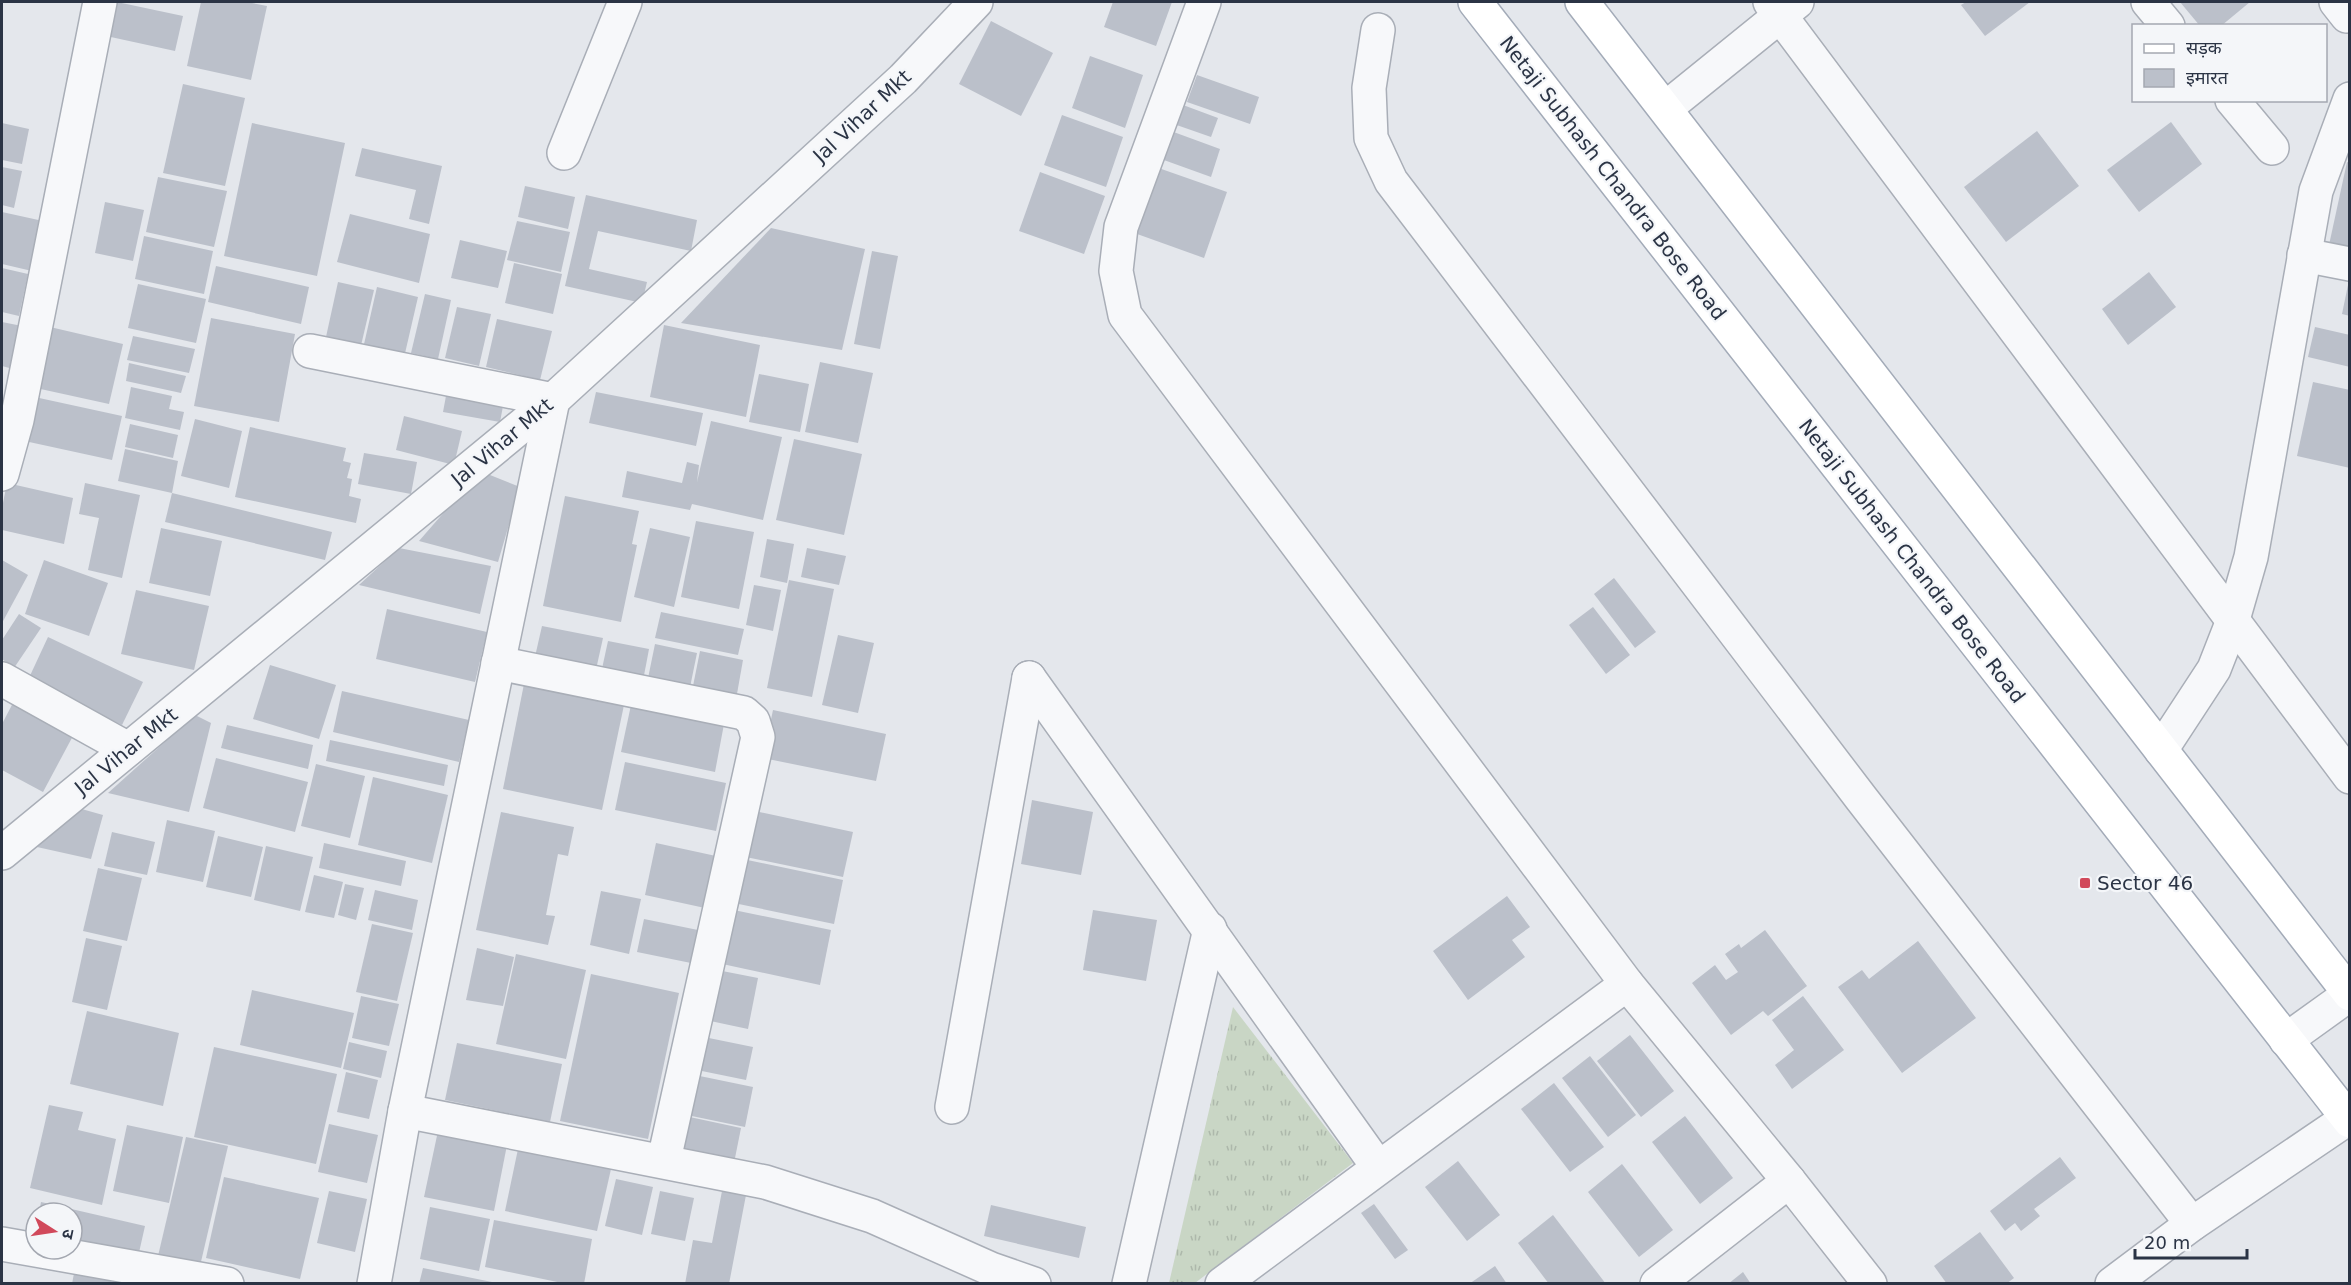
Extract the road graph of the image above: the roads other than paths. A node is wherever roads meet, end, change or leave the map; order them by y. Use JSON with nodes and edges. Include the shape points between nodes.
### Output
{"nodes":[{"id":1,"x":100,"y":2,"type":"edge"},
{"id":2,"x":625,"y":2,"type":"edge"},
{"id":3,"x":976,"y":2,"type":"edge"},
{"id":4,"x":1204,"y":2,"type":"edge"},
{"id":5,"x":1475,"y":2,"type":"edge"},
{"id":6,"x":1582,"y":2,"type":"edge"},
{"id":7,"x":2148,"y":2,"type":"edge"},
{"id":8,"x":1783,"y":6,"type":"edge"},
{"id":9,"x":2166,"y":24,"type":"edge"},
{"id":10,"x":1378,"y":30,"type":"dead end"},
{"id":11,"x":2349,"y":99,"type":"edge"},
{"id":12,"x":2234,"y":102,"type":"edge"},
{"id":13,"x":1666,"y":108,"type":"junction"},
{"id":14,"x":2272,"y":147,"type":"dead end"},
{"id":15,"x":564,"y":153,"type":"dead end"},
{"id":16,"x":2304,"y":255,"type":"junction"},
{"id":17,"x":2349,"y":264,"type":"edge"},
{"id":18,"x":310,"y":351,"type":"dead end"},
{"id":19,"x":553,"y":400,"type":"junction"},
{"id":20,"x":2,"y":474,"type":"edge"},
{"id":21,"x":2232,"y":623,"type":"junction"},
{"id":22,"x":498,"y":663,"type":"junction"},
{"id":23,"x":2,"y":679,"type":"edge"},
{"id":24,"x":128,"y":749,"type":"junction"},
{"id":25,"x":2162,"y":750,"type":"junction"},
{"id":26,"x":2349,"y":777,"type":"edge"},
{"id":27,"x":2,"y":853,"type":"edge"},
{"id":28,"x":1210,"y":929,"type":"junction"},
{"id":29,"x":1627,"y":984,"type":"junction"},
{"id":30,"x":2349,"y":994,"type":"edge"},
{"id":31,"x":2286,"y":1040,"type":"junction"},
{"id":32,"x":952,"y":1107,"type":"dead end"},
{"id":33,"x":405,"y":1111,"type":"junction"},
{"id":34,"x":2349,"y":1118,"type":"edge"},
{"id":35,"x":664,"y":1160,"type":"junction"},
{"id":36,"x":1378,"y":1167,"type":"junction"},
{"id":37,"x":1789,"y":1181,"type":"junction"},
{"id":38,"x":2192,"y":1224,"type":"junction"},
{"id":39,"x":2,"y":1244,"type":"edge"},
{"id":40,"x":227,"y":1284,"type":"edge"},
{"id":41,"x":374,"y":1284,"type":"edge"},
{"id":42,"x":1034,"y":1284,"type":"edge"},
{"id":43,"x":1129,"y":1284,"type":"edge"},
{"id":44,"x":1222,"y":1284,"type":"edge"},
{"id":45,"x":1657,"y":1284,"type":"edge"},
{"id":46,"x":1870,"y":1284,"type":"edge"},
{"id":47,"x":2112,"y":1284,"type":"edge"}],
"edges":[{"from":1,"to":20,"type":"street","via":[[17,420]]},
{"from":2,"to":15,"type":"street"},
{"from":3,"to":19,"type":"street","name":"Jal Vihar Mkt","via":[[903,79]]},
{"from":4,"to":29,"type":"street","via":[[1121,227],[1116,271],[1125,315]]},
{"from":5,"to":31,"type":"main road","name":"Netaji Subhash Chandra Bose Road"},
{"from":6,"to":13,"type":"main road"},
{"from":7,"to":9,"type":"street"},
{"from":8,"to":13,"type":"street"},
{"from":8,"to":21,"type":"street"},
{"from":10,"to":38,"type":"street","via":[[1369,88],[1371,138],[1391,181],[1861,798]]},
{"from":11,"to":16,"type":"street","via":[[2316,191]]},
{"from":12,"to":14,"type":"street"},
{"from":13,"to":25,"type":"main road"},
{"from":16,"to":17,"type":"street"},
{"from":16,"to":21,"type":"street","via":[[2251,557]]},
{"from":18,"to":19,"type":"street"},
{"from":19,"to":22,"type":"street"},
{"from":19,"to":24,"type":"street","name":"Jal Vihar Mkt"},
{"from":21,"to":25,"type":"street","via":[[2214,669]]},
{"from":21,"to":26,"type":"street"},
{"from":22,"to":33,"type":"street"},
{"from":22,"to":35,"type":"street","via":[[744,713],[753,721],[758,737]]},
{"from":23,"to":24,"type":"street"},
{"from":24,"to":27,"type":"street","name":"Jal Vihar Mkt"},
{"from":25,"to":30,"type":"main road"},
{"from":28,"to":32,"type":"street","via":[[1029,678]]},
{"from":28,"to":36,"type":"street"},
{"from":28,"to":43,"type":"street"},
{"from":29,"to":36,"type":"street"},
{"from":29,"to":37,"type":"street"},
{"from":30,"to":31,"type":"street"},
{"from":31,"to":34,"type":"main road","name":"Netaji Subhash Chandra Bose Road"},
{"from":33,"to":35,"type":"street"},
{"from":33,"to":41,"type":"street"},
{"from":34,"to":38,"type":"street"},
{"from":35,"to":42,"type":"street","via":[[765,1182],[872,1216]]},
{"from":36,"to":44,"type":"street"},
{"from":37,"to":45,"type":"street"},
{"from":37,"to":46,"type":"street"},
{"from":38,"to":47,"type":"street"},
{"from":39,"to":40,"type":"street"}]}
